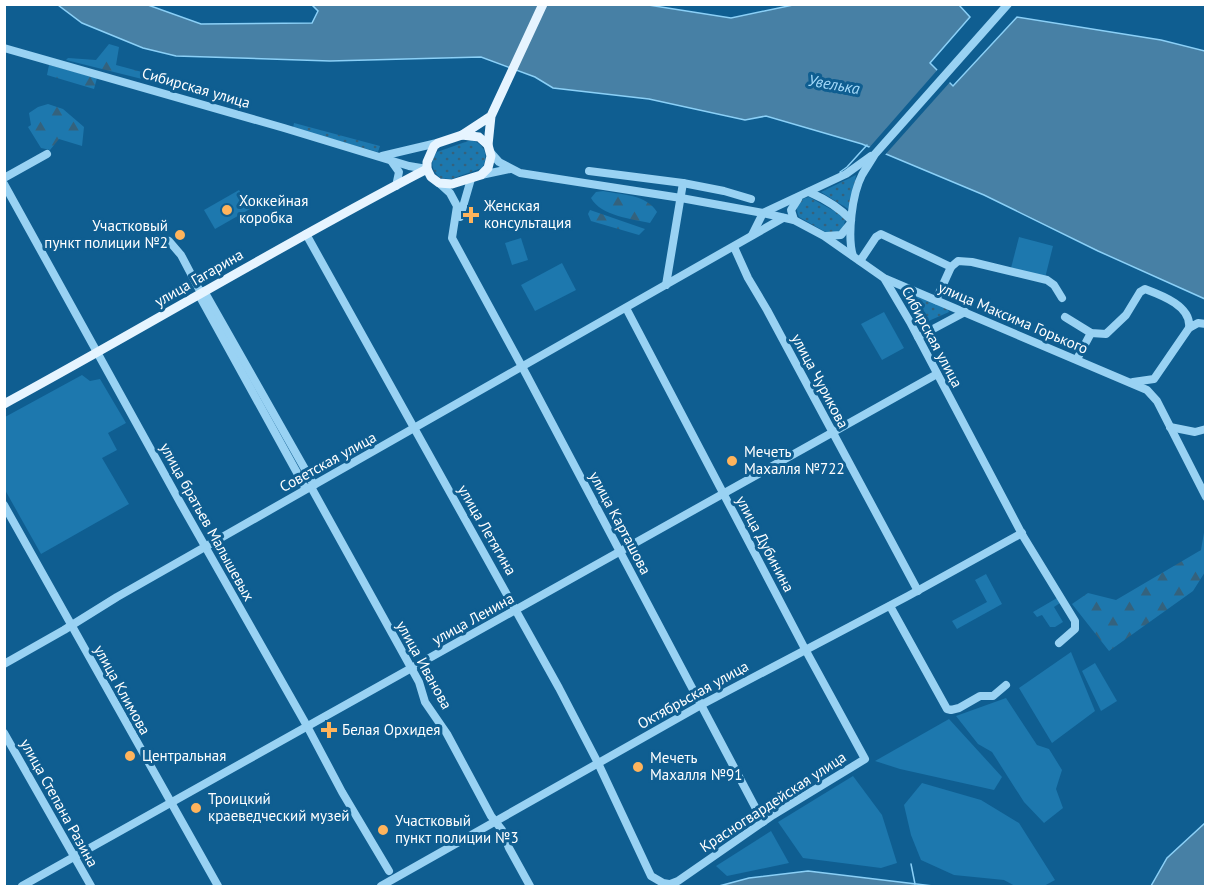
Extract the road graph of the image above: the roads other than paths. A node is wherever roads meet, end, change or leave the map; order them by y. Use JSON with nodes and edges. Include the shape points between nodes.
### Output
{"nodes":[{"id":1,"x":543,"y":4,"type":"edge"},
{"id":2,"x":1008,"y":4,"type":"edge"},
{"id":3,"x":4,"y":48,"type":"edge"},
{"id":4,"x":491,"y":116,"type":"junction"},
{"id":5,"x":462,"y":135,"type":"junction"},
{"id":6,"x":438,"y":143,"type":"junction"},
{"id":7,"x":489,"y":149,"type":"junction"},
{"id":8,"x":47,"y":154,"type":"dead end"},
{"id":9,"x":874,"y":154,"type":"junction"},
{"id":10,"x":384,"y":158,"type":"junction"},
{"id":11,"x":427,"y":169,"type":"junction"},
{"id":12,"x":510,"y":169,"type":"junction"},
{"id":13,"x":589,"y":171,"type":"dead end"},
{"id":14,"x":481,"y":175,"type":"junction"},
{"id":15,"x":4,"y":178,"type":"edge"},
{"id":16,"x":408,"y":178,"type":"junction"},
{"id":17,"x":471,"y":179,"type":"junction"},
{"id":18,"x":439,"y":183,"type":"junction"},
{"id":19,"x":683,"y":183,"type":"junction"},
{"id":20,"x":4,"y":184,"type":"edge"},
{"id":21,"x":396,"y":186,"type":"junction"},
{"id":22,"x":805,"y":194,"type":"junction"},
{"id":23,"x":681,"y":198,"type":"junction"},
{"id":24,"x":751,"y":199,"type":"dead end"},
{"id":25,"x":763,"y":213,"type":"junction"},
{"id":26,"x":783,"y":218,"type":"junction"},
{"id":27,"x":794,"y":220,"type":"junction"},
{"id":28,"x":851,"y":221,"type":"junction"},
{"id":29,"x":306,"y":234,"type":"junction"},
{"id":30,"x":824,"y":236,"type":"junction"},
{"id":31,"x":752,"y":237,"type":"junction"},
{"id":32,"x":453,"y":240,"type":"junction"},
{"id":33,"x":169,"y":241,"type":"dead end"},
{"id":34,"x":734,"y":247,"type":"junction"},
{"id":35,"x":857,"y":258,"type":"junction"},
{"id":36,"x":951,"y":267,"type":"junction"},
{"id":37,"x":884,"y":278,"type":"junction"},
{"id":38,"x":666,"y":285,"type":"junction"},
{"id":39,"x":201,"y":293,"type":"junction"},
{"id":40,"x":1062,"y":298,"type":"dead end"},
{"id":41,"x":936,"y":300,"type":"junction"},
{"id":42,"x":626,"y":308,"type":"junction"},
{"id":43,"x":965,"y":312,"type":"junction"},
{"id":44,"x":1065,"y":317,"type":"dead end"},
{"id":45,"x":1206,"y":324,"type":"edge"},
{"id":46,"x":1189,"y":328,"type":"junction"},
{"id":47,"x":1091,"y":333,"type":"junction"},
{"id":48,"x":918,"y":337,"type":"junction"},
{"id":49,"x":98,"y":353,"type":"junction"},
{"id":50,"x":1077,"y":359,"type":"junction"},
{"id":51,"x":522,"y":367,"type":"junction"},
{"id":52,"x":937,"y":374,"type":"junction"},
{"id":53,"x":1154,"y":379,"type":"junction"},
{"id":54,"x":1131,"y":382,"type":"junction"},
{"id":55,"x":1151,"y":393,"type":"junction"},
{"id":56,"x":4,"y":404,"type":"edge"},
{"id":57,"x":1170,"y":427,"type":"junction"},
{"id":58,"x":414,"y":429,"type":"junction"},
{"id":59,"x":1206,"y":429,"type":"edge"},
{"id":60,"x":832,"y":432,"type":"junction"},
{"id":61,"x":1195,"y":432,"type":"junction"},
{"id":62,"x":1180,"y":446,"type":"junction"},
{"id":63,"x":311,"y":487,"type":"junction"},
{"id":64,"x":724,"y":494,"type":"junction"},
{"id":65,"x":1206,"y":497,"type":"edge"},
{"id":66,"x":4,"y":505,"type":"edge"},
{"id":67,"x":1022,"y":533,"type":"junction"},
{"id":68,"x":205,"y":546,"type":"junction"},
{"id":69,"x":620,"y":552,"type":"junction"},
{"id":70,"x":918,"y":591,"type":"junction"},
{"id":71,"x":890,"y":606,"type":"junction"},
{"id":72,"x":517,"y":610,"type":"junction"},
{"id":73,"x":71,"y":625,"type":"junction"},
{"id":74,"x":1059,"y":643,"type":"dead end"},
{"id":75,"x":805,"y":649,"type":"junction"},
{"id":76,"x":4,"y":664,"type":"edge"},
{"id":77,"x":412,"y":669,"type":"junction"},
{"id":78,"x":1006,"y":685,"type":"dead end"},
{"id":79,"x":701,"y":705,"type":"junction"},
{"id":80,"x":308,"y":726,"type":"junction"},
{"id":81,"x":4,"y":733,"type":"edge"},
{"id":82,"x":865,"y":759,"type":"joint"},
{"id":83,"x":598,"y":763,"type":"junction"},
{"id":84,"x":172,"y":803,"type":"junction"},
{"id":85,"x":495,"y":822,"type":"junction"},
{"id":86,"x":763,"y":822,"type":"junction"},
{"id":87,"x":74,"y":857,"type":"junction"},
{"id":88,"x":389,"y":871,"type":"dead end"},
{"id":89,"x":651,"y":876,"type":"junction"},
{"id":90,"x":396,"y":883,"type":"edge"},
{"id":91,"x":667,"y":885,"type":"edge"},
{"id":92,"x":22,"y":886,"type":"edge"},
{"id":93,"x":91,"y":886,"type":"edge"},
{"id":94,"x":218,"y":886,"type":"edge"},
{"id":95,"x":381,"y":886,"type":"edge"},
{"id":96,"x":531,"y":886,"type":"edge"},
{"id":97,"x":652,"y":886,"type":"edge"}],
"edges":[{"from":1,"to":4,"type":"main road"},
{"from":2,"to":9,"type":"street"},
{"from":3,"to":10,"type":"street","name":"Сибирская улица"},
{"from":4,"to":5,"type":"main road"},
{"from":4,"to":7,"type":"main road"},
{"from":5,"to":6,"type":"main road"},
{"from":5,"to":7,"type":"main road","via":[[479,137]]},
{"from":6,"to":10,"type":"street","name":"Сибирская улица"},
{"from":6,"to":11,"type":"main road","via":[[428,155]]},
{"from":7,"to":12,"type":"street","name":"Сибирская улица"},
{"from":7,"to":14,"type":"main road","via":[[490,166]]},
{"from":8,"to":15,"type":"street"},
{"from":9,"to":22,"type":"street","via":[[846,174]]},
{"from":9,"to":28,"type":"street","via":[[860,181]]},
{"from":10,"to":11,"type":"street","name":"Сибирская улица"},
{"from":10,"to":21,"type":"street","via":[[398,168]]},
{"from":11,"to":16,"type":"main road","name":"улица Гагарина"},
{"from":11,"to":18,"type":"main road"},
{"from":12,"to":14,"type":"street","name":"Сибирская улица"},
{"from":12,"to":23,"type":"street","name":"Сибирская улица"},
{"from":13,"to":19,"type":"street"},
{"from":14,"to":17,"type":"main road"},
{"from":16,"to":18,"type":"main road"},
{"from":16,"to":21,"type":"main road","name":"улица Гагарина"},
{"from":17,"to":18,"type":"main road"},
{"from":17,"to":32,"type":"street"},
{"from":18,"to":32,"type":"street","via":[[457,206]]},
{"from":19,"to":23,"type":"street"},
{"from":19,"to":24,"type":"street"},
{"from":20,"to":49,"type":"street","name":"улица братьев Малышевых"},
{"from":21,"to":29,"type":"main road","name":"улица Гагарина"},
{"from":22,"to":25,"type":"street"},
{"from":22,"to":27,"type":"street","via":[[794,202]]},
{"from":22,"to":28,"type":"street","via":[[821,197]]},
{"from":23,"to":25,"type":"street","name":"Сибирская улица"},
{"from":23,"to":38,"type":"street"},
{"from":25,"to":26,"type":"street","name":"Сибирская улица"},
{"from":25,"to":31,"type":"street"},
{"from":26,"to":27,"type":"street","name":"Сибирская улица"},
{"from":26,"to":31,"type":"street","name":"Советская улица"},
{"from":27,"to":30,"type":"street","name":"Сибирская улица"},
{"from":28,"to":30,"type":"street","via":[[841,235]]},
{"from":28,"to":35,"type":"street","via":[[850,247]]},
{"from":29,"to":39,"type":"main road","name":"улица Гагарина"},
{"from":29,"to":58,"type":"street","name":"улица Летягина"},
{"from":30,"to":35,"type":"street","name":"Сибирская улица"},
{"from":31,"to":34,"type":"street","name":"Советская улица"},
{"from":32,"to":51,"type":"street","name":"улица Карташова"},
{"from":33,"to":39,"type":"street","name":"улица Иванова"},
{"from":34,"to":38,"type":"street","name":"Советская улица"},
{"from":34,"to":60,"type":"street","name":"улица Чурикова"},
{"from":35,"to":36,"type":"street","via":[[881,234]]},
{"from":35,"to":37,"type":"street","name":"Сибирская улица"},
{"from":36,"to":40,"type":"street","via":[[958,261],[972,262],[1047,280]]},
{"from":36,"to":41,"type":"street"},
{"from":37,"to":41,"type":"street","name":"улица Максима Горького"},
{"from":37,"to":48,"type":"street","name":"Сибирская улица"},
{"from":38,"to":42,"type":"street","name":"Советская улица"},
{"from":39,"to":49,"type":"main road","name":"улица Гагарина"},
{"from":39,"to":63,"type":"street","name":"улица Иванова"},
{"from":41,"to":43,"type":"street","name":"улица Максима Горького"},
{"from":42,"to":51,"type":"street","name":"Советская улица"},
{"from":42,"to":64,"type":"street","name":"улица Дубинина"},
{"from":43,"to":48,"type":"street"},
{"from":43,"to":50,"type":"street","name":"улица Максима Горького"},
{"from":44,"to":47,"type":"street"},
{"from":45,"to":46,"type":"street"},
{"from":46,"to":47,"type":"street","via":[[1188,316],[1182,308],[1145,290],[1110,331],[1101,335]]},
{"from":46,"to":53,"type":"street"},
{"from":47,"to":50,"type":"street"},
{"from":48,"to":52,"type":"street","name":"Сибирская улица"},
{"from":49,"to":56,"type":"main road","name":"улица Гагарина"},
{"from":49,"to":68,"type":"street","name":"улица братьев Малышевых"},
{"from":50,"to":54,"type":"street","name":"улица Максима Горького"},
{"from":51,"to":58,"type":"street","name":"Советская улица"},
{"from":51,"to":69,"type":"street","name":"улица Карташова"},
{"from":52,"to":60,"type":"street","name":"улица Ленина"},
{"from":52,"to":67,"type":"street","name":"Сибирская улица"},
{"from":53,"to":54,"type":"street"},
{"from":53,"to":55,"type":"street"},
{"from":54,"to":55,"type":"street","name":"улица Максима Горького"},
{"from":55,"to":57,"type":"street"},
{"from":57,"to":61,"type":"street"},
{"from":57,"to":62,"type":"street"},
{"from":58,"to":63,"type":"street","name":"Советская улица"},
{"from":58,"to":72,"type":"street","name":"улица Летягина"},
{"from":59,"to":61,"type":"street"},
{"from":60,"to":64,"type":"street","name":"улица Ленина"},
{"from":60,"to":70,"type":"street","name":"улица Чурикова"},
{"from":61,"to":62,"type":"street"},
{"from":62,"to":65,"type":"street"},
{"from":63,"to":68,"type":"street","name":"Советская улица"},
{"from":63,"to":77,"type":"street","name":"улица Иванова"},
{"from":64,"to":69,"type":"street","name":"улица Ленина"},
{"from":64,"to":75,"type":"street","name":"улица Дубинина"},
{"from":66,"to":73,"type":"street","name":"улица Климова"},
{"from":67,"to":70,"type":"street","name":"Октябрьская улица"},
{"from":67,"to":74,"type":"street","name":"Сибирская улица","via":[[1075,621],[1076,629]]},
{"from":68,"to":73,"type":"street","name":"Советская улица"},
{"from":68,"to":80,"type":"street","name":"улица братьев Малышевых"},
{"from":69,"to":72,"type":"street","name":"улица Ленина"},
{"from":69,"to":79,"type":"street","name":"улица Карташова"},
{"from":70,"to":71,"type":"street","name":"Октябрьская улица"},
{"from":71,"to":75,"type":"street","name":"Октябрьская улица"},
{"from":71,"to":78,"type":"street","via":[[945,707],[951,710],[980,696],[993,696]]},
{"from":72,"to":77,"type":"street","name":"улица Ленина"},
{"from":72,"to":83,"type":"street","name":"улица Летягина"},
{"from":73,"to":76,"type":"street","name":"Советская улица"},
{"from":73,"to":84,"type":"street","name":"улица Климова"},
{"from":75,"to":79,"type":"street","name":"Октябрьская улица"},
{"from":75,"to":82,"type":"street","name":"улица Дубинина"},
{"from":77,"to":80,"type":"street","name":"улица Ленина"},
{"from":77,"to":85,"type":"street","name":"улица Иванова","via":[[425,702]]},
{"from":79,"to":83,"type":"street","name":"Октябрьская улица"},
{"from":79,"to":86,"type":"street","name":"улица Карташова"},
{"from":80,"to":84,"type":"street","name":"улица Ленина"},
{"from":80,"to":88,"type":"street","name":"улица братьев Малышевых"},
{"from":81,"to":87,"type":"street","name":"улица Степана Разина"},
{"from":82,"to":86,"type":"street","name":"Красногвардейская улица"},
{"from":83,"to":85,"type":"street","name":"Октябрьская улица"},
{"from":83,"to":89,"type":"street","name":"улица Летягина"},
{"from":84,"to":87,"type":"street","name":"улица Ленина"},
{"from":84,"to":94,"type":"street","name":"улица Климова"},
{"from":85,"to":90,"type":"street","name":"Октябрьская улица"},
{"from":85,"to":96,"type":"street","name":"улица Иванова"},
{"from":86,"to":91,"type":"street","name":"Красногвардейская улица"},
{"from":87,"to":92,"type":"street","name":"улица Ленина"},
{"from":87,"to":93,"type":"street","name":"улица Степана Разина"},
{"from":89,"to":91,"type":"street"},
{"from":89,"to":97,"type":"street","name":"улица Летягина"},
{"from":90,"to":95,"type":"street","name":"Октябрьская улица"}]}
